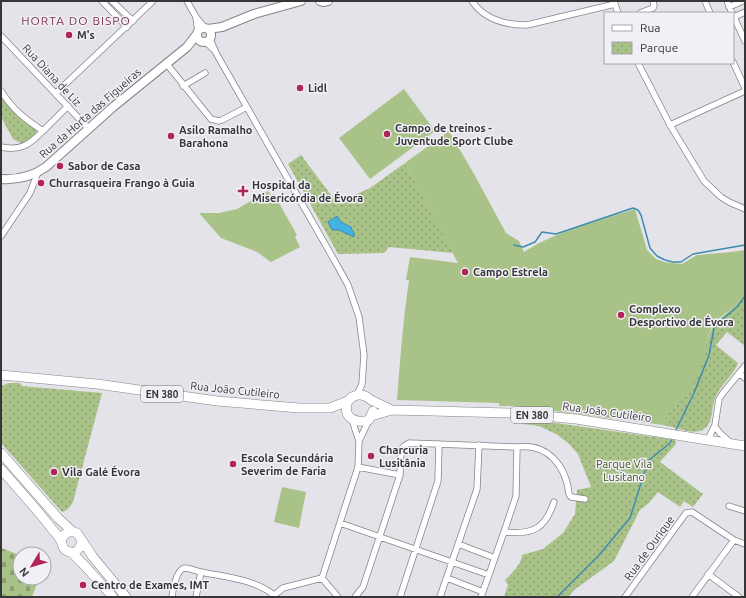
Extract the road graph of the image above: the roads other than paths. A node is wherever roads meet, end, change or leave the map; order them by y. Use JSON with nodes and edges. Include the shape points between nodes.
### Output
{"nodes":[{"id":1,"x":102,"y":1,"type":"edge"},
{"id":2,"x":112,"y":1,"type":"edge"},
{"id":3,"x":151,"y":1,"type":"edge"},
{"id":4,"x":186,"y":1,"type":"edge"},
{"id":5,"x":301,"y":1,"type":"edge"},
{"id":6,"x":320,"y":1,"type":"edge"},
{"id":7,"x":328,"y":1,"type":"edge"},
{"id":8,"x":472,"y":1,"type":"edge"},
{"id":9,"x":653,"y":1,"type":"edge"},
{"id":10,"x":705,"y":1,"type":"edge"},
{"id":11,"x":727,"y":1,"type":"edge"},
{"id":12,"x":743,"y":1,"type":"edge"},
{"id":13,"x":614,"y":3,"type":"edge"},
{"id":14,"x":729,"y":7,"type":"junction"},
{"id":15,"x":643,"y":12,"type":"edge"},
{"id":16,"x":710,"y":12,"type":"edge"},
{"id":17,"x":732,"y":12,"type":"edge"},
{"id":18,"x":745,"y":12,"type":"edge"},
{"id":19,"x":734,"y":15,"type":"edge"},
{"id":20,"x":734,"y":17,"type":"edge"},
{"id":21,"x":133,"y":21,"type":"junction"},
{"id":22,"x":127,"y":27,"type":"junction"},
{"id":23,"x":205,"y":35,"type":"junction"},
{"id":24,"x":1,"y":36,"type":"edge"},
{"id":25,"x":745,"y":41,"type":"edge"},
{"id":26,"x":166,"y":63,"type":"junction"},
{"id":27,"x":639,"y":64,"type":"edge"},
{"id":28,"x":734,"y":64,"type":"edge"},
{"id":29,"x":205,"y":72,"type":"dead end"},
{"id":30,"x":183,"y":86,"type":"junction"},
{"id":31,"x":745,"y":88,"type":"edge"},
{"id":32,"x":1,"y":91,"type":"edge"},
{"id":33,"x":745,"y":91,"type":"edge"},
{"id":34,"x":56,"y":94,"type":"junction"},
{"id":35,"x":68,"y":106,"type":"junction"},
{"id":36,"x":247,"y":106,"type":"junction"},
{"id":37,"x":670,"y":125,"type":"junction"},
{"id":38,"x":88,"y":128,"type":"junction"},
{"id":39,"x":43,"y":131,"type":"junction"},
{"id":40,"x":1,"y":147,"type":"edge"},
{"id":41,"x":38,"y":172,"type":"junction"},
{"id":42,"x":1,"y":179,"type":"edge"},
{"id":43,"x":745,"y":209,"type":"edge"},
{"id":44,"x":1,"y":236,"type":"edge"},
{"id":45,"x":745,"y":366,"type":"edge"},
{"id":46,"x":739,"y":373,"type":"junction"},
{"id":47,"x":1,"y":375,"type":"edge"},
{"id":48,"x":11,"y":377,"type":"junction"},
{"id":49,"x":745,"y":378,"type":"edge"},
{"id":50,"x":1,"y":380,"type":"edge"},
{"id":51,"x":362,"y":384,"type":"junction"},
{"id":52,"x":357,"y":395,"type":"junction"},
{"id":53,"x":369,"y":399,"type":"junction"},
{"id":54,"x":348,"y":401,"type":"junction"},
{"id":55,"x":324,"y":409,"type":"junction"},
{"id":56,"x":392,"y":410,"type":"junction"},
{"id":57,"x":350,"y":418,"type":"junction"},
{"id":58,"x":370,"y":418,"type":"junction"},
{"id":59,"x":714,"y":427,"type":"junction"},
{"id":60,"x":699,"y":439,"type":"junction"},
{"id":61,"x":359,"y":441,"type":"junction"},
{"id":62,"x":711,"y":441,"type":"junction"},
{"id":63,"x":439,"y":444,"type":"junction"},
{"id":64,"x":732,"y":444,"type":"junction"},
{"id":65,"x":479,"y":445,"type":"junction"},
{"id":66,"x":745,"y":446,"type":"edge"},
{"id":67,"x":517,"y":447,"type":"junction"},
{"id":68,"x":1,"y":453,"type":"edge"},
{"id":69,"x":358,"y":467,"type":"junction"},
{"id":70,"x":1,"y":469,"type":"edge"},
{"id":71,"x":400,"y":475,"type":"junction"},
{"id":72,"x":585,"y":499,"type":"dead end"},
{"id":73,"x":554,"y":502,"type":"dead end"},
{"id":74,"x":729,"y":506,"type":"dead end"},
{"id":75,"x":745,"y":511,"type":"edge"},
{"id":76,"x":340,"y":524,"type":"junction"},
{"id":77,"x":73,"y":532,"type":"junction"},
{"id":78,"x":504,"y":532,"type":"junction"},
{"id":79,"x":379,"y":537,"type":"junction"},
{"id":80,"x":734,"y":540,"type":"junction"},
{"id":81,"x":61,"y":541,"type":"junction"},
{"id":82,"x":82,"y":541,"type":"junction"},
{"id":83,"x":458,"y":544,"type":"junction"},
{"id":84,"x":745,"y":544,"type":"edge"},
{"id":85,"x":416,"y":549,"type":"junction"},
{"id":86,"x":71,"y":552,"type":"junction"},
{"id":87,"x":495,"y":558,"type":"junction"},
{"id":88,"x":452,"y":561,"type":"junction"},
{"id":89,"x":201,"y":572,"type":"junction"},
{"id":90,"x":708,"y":574,"type":"junction"},
{"id":91,"x":489,"y":575,"type":"junction"},
{"id":92,"x":322,"y":578,"type":"junction"},
{"id":93,"x":447,"y":578,"type":"junction"},
{"id":94,"x":482,"y":594,"type":"edge"},
{"id":95,"x":273,"y":596,"type":"edge"},
{"id":96,"x":628,"y":596,"type":"edge"},
{"id":97,"x":113,"y":597,"type":"edge"},
{"id":98,"x":126,"y":597,"type":"edge"},
{"id":99,"x":172,"y":597,"type":"edge"},
{"id":100,"x":196,"y":597,"type":"edge"},
{"id":101,"x":338,"y":597,"type":"edge"},
{"id":102,"x":355,"y":597,"type":"edge"},
{"id":103,"x":400,"y":597,"type":"edge"},
{"id":104,"x":440,"y":597,"type":"edge"},
{"id":105,"x":692,"y":597,"type":"edge"},
{"id":106,"x":739,"y":597,"type":"edge"}],
"edges":[{"from":1,"to":22,"type":"street"},
{"from":2,"to":21,"type":"street"},
{"from":3,"to":21,"type":"street"},
{"from":4,"to":23,"type":"street"},
{"from":5,"to":23,"type":"street","name":"Rua da Horta das Figueiras","via":[[254,14]]},
{"from":6,"to":7,"type":"street"},
{"from":8,"to":13,"type":"street","via":[[490,17],[516,25],[527,25]]},
{"from":9,"to":15,"type":"street","via":[[653,8]]},
{"from":10,"to":16,"type":"street"},
{"from":11,"to":14,"type":"street"},
{"from":12,"to":14,"type":"street"},
{"from":14,"to":17,"type":"street"},
{"from":18,"to":19,"type":"street"},
{"from":20,"to":25,"type":"street"},
{"from":21,"to":22,"type":"street"},
{"from":22,"to":34,"type":"street"},
{"from":23,"to":26,"type":"street","name":"Rua da Horta das Figueiras"},
{"from":23,"to":36,"type":"street"},
{"from":24,"to":34,"type":"street","name":"Rua Diana de Liz"},
{"from":26,"to":30,"type":"street"},
{"from":26,"to":38,"type":"street","name":"Rua da Horta das Figueiras"},
{"from":27,"to":37,"type":"street"},
{"from":28,"to":31,"type":"street"},
{"from":29,"to":30,"type":"street"},
{"from":30,"to":36,"type":"street","via":[[215,121],[222,120]]},
{"from":32,"to":39,"type":"street","via":[[20,115]]},
{"from":33,"to":37,"type":"street"},
{"from":34,"to":35,"type":"street","name":"Rua Diana de Liz"},
{"from":35,"to":38,"type":"street","name":"Rua Diana de Liz"},
{"from":35,"to":39,"type":"street"},
{"from":36,"to":51,"type":"street","via":[[351,293],[359,317],[364,355]]},
{"from":37,"to":43,"type":"street","via":[[704,181],[729,202]]},
{"from":38,"to":41,"type":"street","name":"Rua da Horta das Figueiras"},
{"from":39,"to":40,"type":"street","via":[[24,146]]},
{"from":41,"to":42,"type":"street","name":"Rua da Horta das Figueiras","via":[[23,178]]},
{"from":41,"to":44,"type":"street","via":[[30,193]]},
{"from":45,"to":46,"type":"street"},
{"from":46,"to":49,"type":"street"},
{"from":46,"to":59,"type":"street","via":[[719,400]]},
{"from":47,"to":48,"type":"main road","name":"Rua João Cutileiro","number":"EN 380"},
{"from":48,"to":50,"type":"main road"},
{"from":48,"to":55,"type":"main road","name":"Rua João Cutileiro","number":"EN 380","via":[[97,384],[222,402]]},
{"from":51,"to":52,"type":"street"},
{"from":51,"to":53,"type":"street"},
{"from":52,"to":53,"type":"main road","name":"Rua João Cutileiro"},
{"from":52,"to":54,"type":"main road","name":"Rua João Cutileiro"},
{"from":53,"to":56,"type":"main road","name":"Rua João Cutileiro","number":"EN 380"},
{"from":53,"to":58,"type":"main road","via":[[373,405]]},
{"from":54,"to":55,"type":"main road","name":"Rua João Cutileiro","number":"EN 380"},
{"from":54,"to":57,"type":"main road","via":[[346,406]]},
{"from":55,"to":57,"type":"main road","name":"Rua João Cutileiro","number":"EN 380"},
{"from":56,"to":58,"type":"main road","name":"Rua João Cutileiro","number":"EN 380"},
{"from":56,"to":60,"type":"main road","name":"Rua João Cutileiro","number":"EN 380","via":[[512,413],[576,419]]},
{"from":57,"to":58,"type":"main road","name":"Rua João Cutileiro","via":[[358,422]]},
{"from":57,"to":61,"type":"street"},
{"from":58,"to":61,"type":"street"},
{"from":59,"to":60,"type":"street"},
{"from":59,"to":62,"type":"street","via":[[715,437]]},
{"from":59,"to":64,"type":"street"},
{"from":60,"to":62,"type":"main road","name":"Rua João Cutileiro","number":"EN 380"},
{"from":61,"to":69,"type":"street"},
{"from":62,"to":64,"type":"main road","name":"Rua João Cutileiro","number":"EN 380"},
{"from":63,"to":65,"type":"street"},
{"from":63,"to":71,"type":"street","via":[[409,443],[404,446],[401,450]]},
{"from":63,"to":85,"type":"street","via":[[438,481]]},
{"from":64,"to":66,"type":"main road","name":"Rua João Cutileiro","number":"EN 380"},
{"from":65,"to":67,"type":"street"},
{"from":65,"to":83,"type":"street","via":[[477,489]]},
{"from":67,"to":72,"type":"street","via":[[528,446],[548,454],[565,475],[571,497]]},
{"from":67,"to":78,"type":"street","via":[[516,496]]},
{"from":68,"to":77,"type":"main road"},
{"from":69,"to":71,"type":"street"},
{"from":69,"to":76,"type":"street"},
{"from":70,"to":81,"type":"main road"},
{"from":71,"to":79,"type":"street"},
{"from":73,"to":78,"type":"street","via":[[545,522],[536,528],[522,533]]},
{"from":74,"to":75,"type":"street"},
{"from":76,"to":79,"type":"street"},
{"from":76,"to":92,"type":"street"},
{"from":77,"to":81,"type":"main road","via":[[66,533]]},
{"from":77,"to":82,"type":"main road","via":[[80,535]]},
{"from":78,"to":87,"type":"street"},
{"from":79,"to":85,"type":"street"},
{"from":79,"to":102,"type":"street","via":[[363,587]]},
{"from":80,"to":84,"type":"street"},
{"from":80,"to":90,"type":"street"},
{"from":80,"to":96,"type":"street","name":"Rua de Ourique","via":[[692,512],[686,513]]},
{"from":81,"to":86,"type":"main road","via":[[63,548]]},
{"from":82,"to":86,"type":"main road","via":[[80,548]]},
{"from":82,"to":98,"type":"main road"},
{"from":83,"to":87,"type":"street"},
{"from":83,"to":88,"type":"street"},
{"from":85,"to":88,"type":"street"},
{"from":85,"to":103,"type":"street"},
{"from":86,"to":97,"type":"main road"},
{"from":87,"to":91,"type":"street"},
{"from":88,"to":91,"type":"street"},
{"from":88,"to":93,"type":"street"},
{"from":89,"to":95,"type":"street","via":[[257,585]]},
{"from":89,"to":99,"type":"street","via":[[185,568],[180,570]]},
{"from":89,"to":100,"type":"street"},
{"from":90,"to":105,"type":"street"},
{"from":90,"to":106,"type":"street"},
{"from":91,"to":94,"type":"street"},
{"from":92,"to":95,"type":"street","via":[[284,588]]},
{"from":92,"to":101,"type":"street"},
{"from":93,"to":94,"type":"street"},
{"from":93,"to":104,"type":"street"}]}
